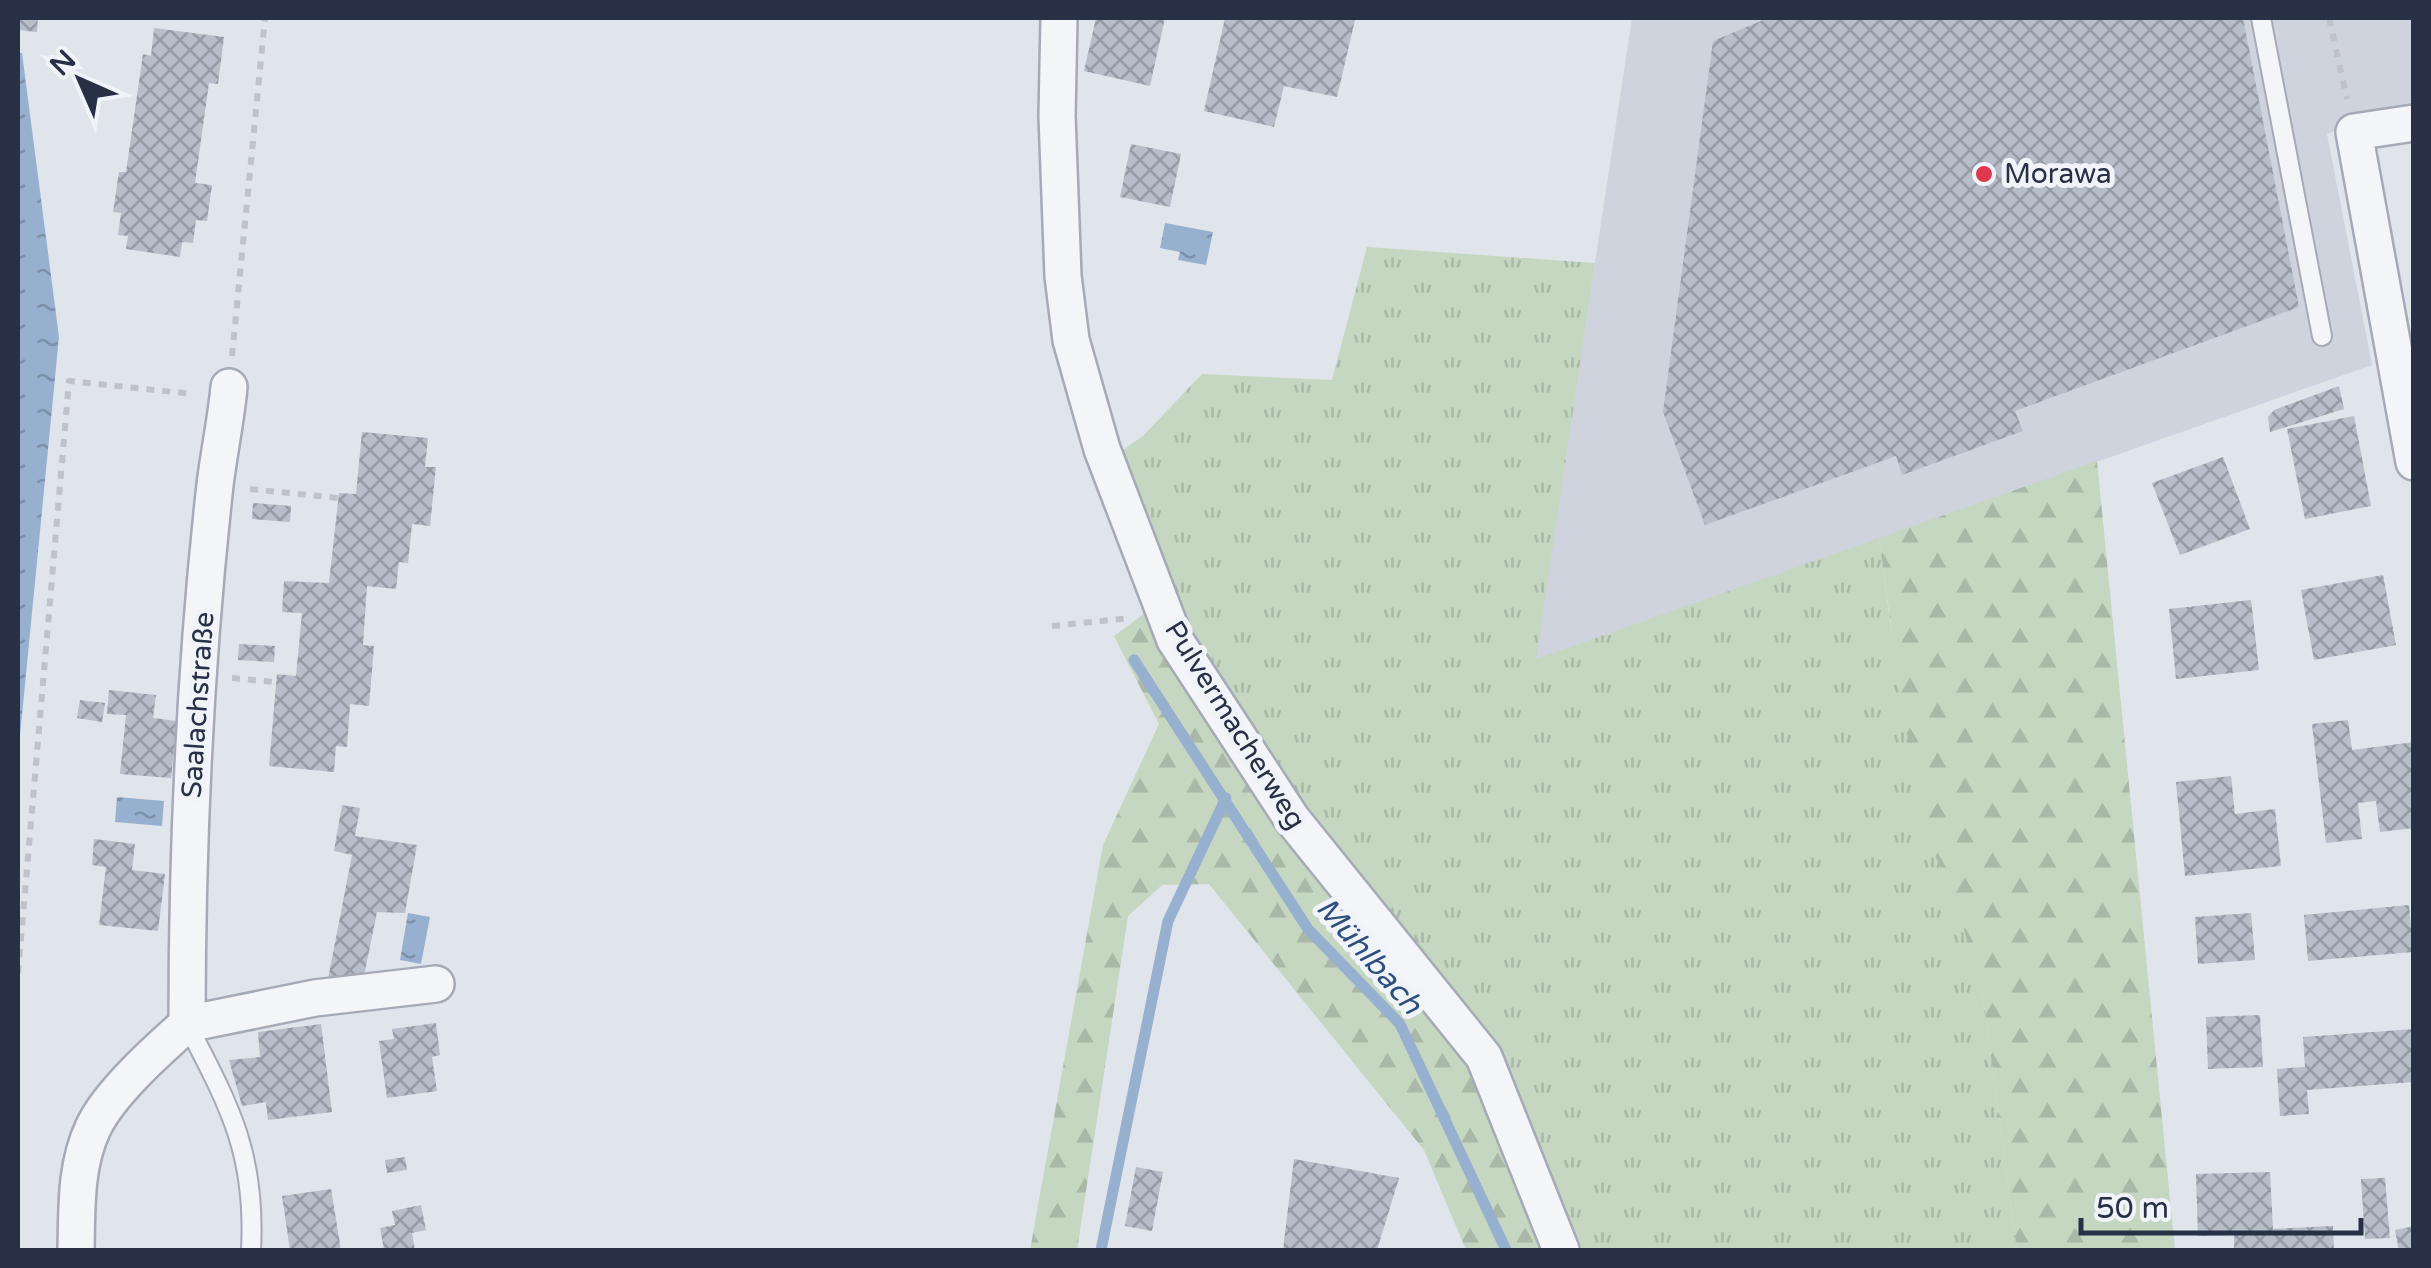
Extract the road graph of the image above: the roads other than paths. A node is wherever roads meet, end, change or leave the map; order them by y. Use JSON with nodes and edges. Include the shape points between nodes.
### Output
{"nodes":[{"id":1,"x":1059,"y":18,"type":"edge"},
{"id":2,"x":2261,"y":18,"type":"edge"},
{"id":3,"x":2414,"y":123,"type":"edge"},
{"id":4,"x":2322,"y":336,"type":"dead end"},
{"id":5,"x":229,"y":392,"type":"road end"},
{"id":6,"x":2414,"y":462,"type":"edge"},
{"id":7,"x":436,"y":984,"type":"dead end"},
{"id":8,"x":187,"y":1024,"type":"junction"},
{"id":9,"x":76,"y":1250,"type":"edge"},
{"id":10,"x":251,"y":1250,"type":"edge"},
{"id":11,"x":1561,"y":1250,"type":"edge"}],
"edges":[{"from":1,"to":11,"type":"street","name":"Pulvermacherweg","via":[[1062,259],[1072,340],[1102,449],[1175,640],[1292,818],[1484,1057]]},
{"from":2,"to":4,"type":"lane"},
{"from":3,"to":6,"type":"street","via":[[2354,132]]},
{"from":5,"to":8,"type":"street","name":"Saalachstraße","via":[[215,485],[188,861]]},
{"from":7,"to":8,"type":"street","via":[[314,998]]},
{"from":8,"to":9,"type":"street","via":[[93,1127],[77,1185]]},
{"from":8,"to":10,"type":"lane","name":"Saalachstraße","via":[[244,1151],[253,1204]]}]}
